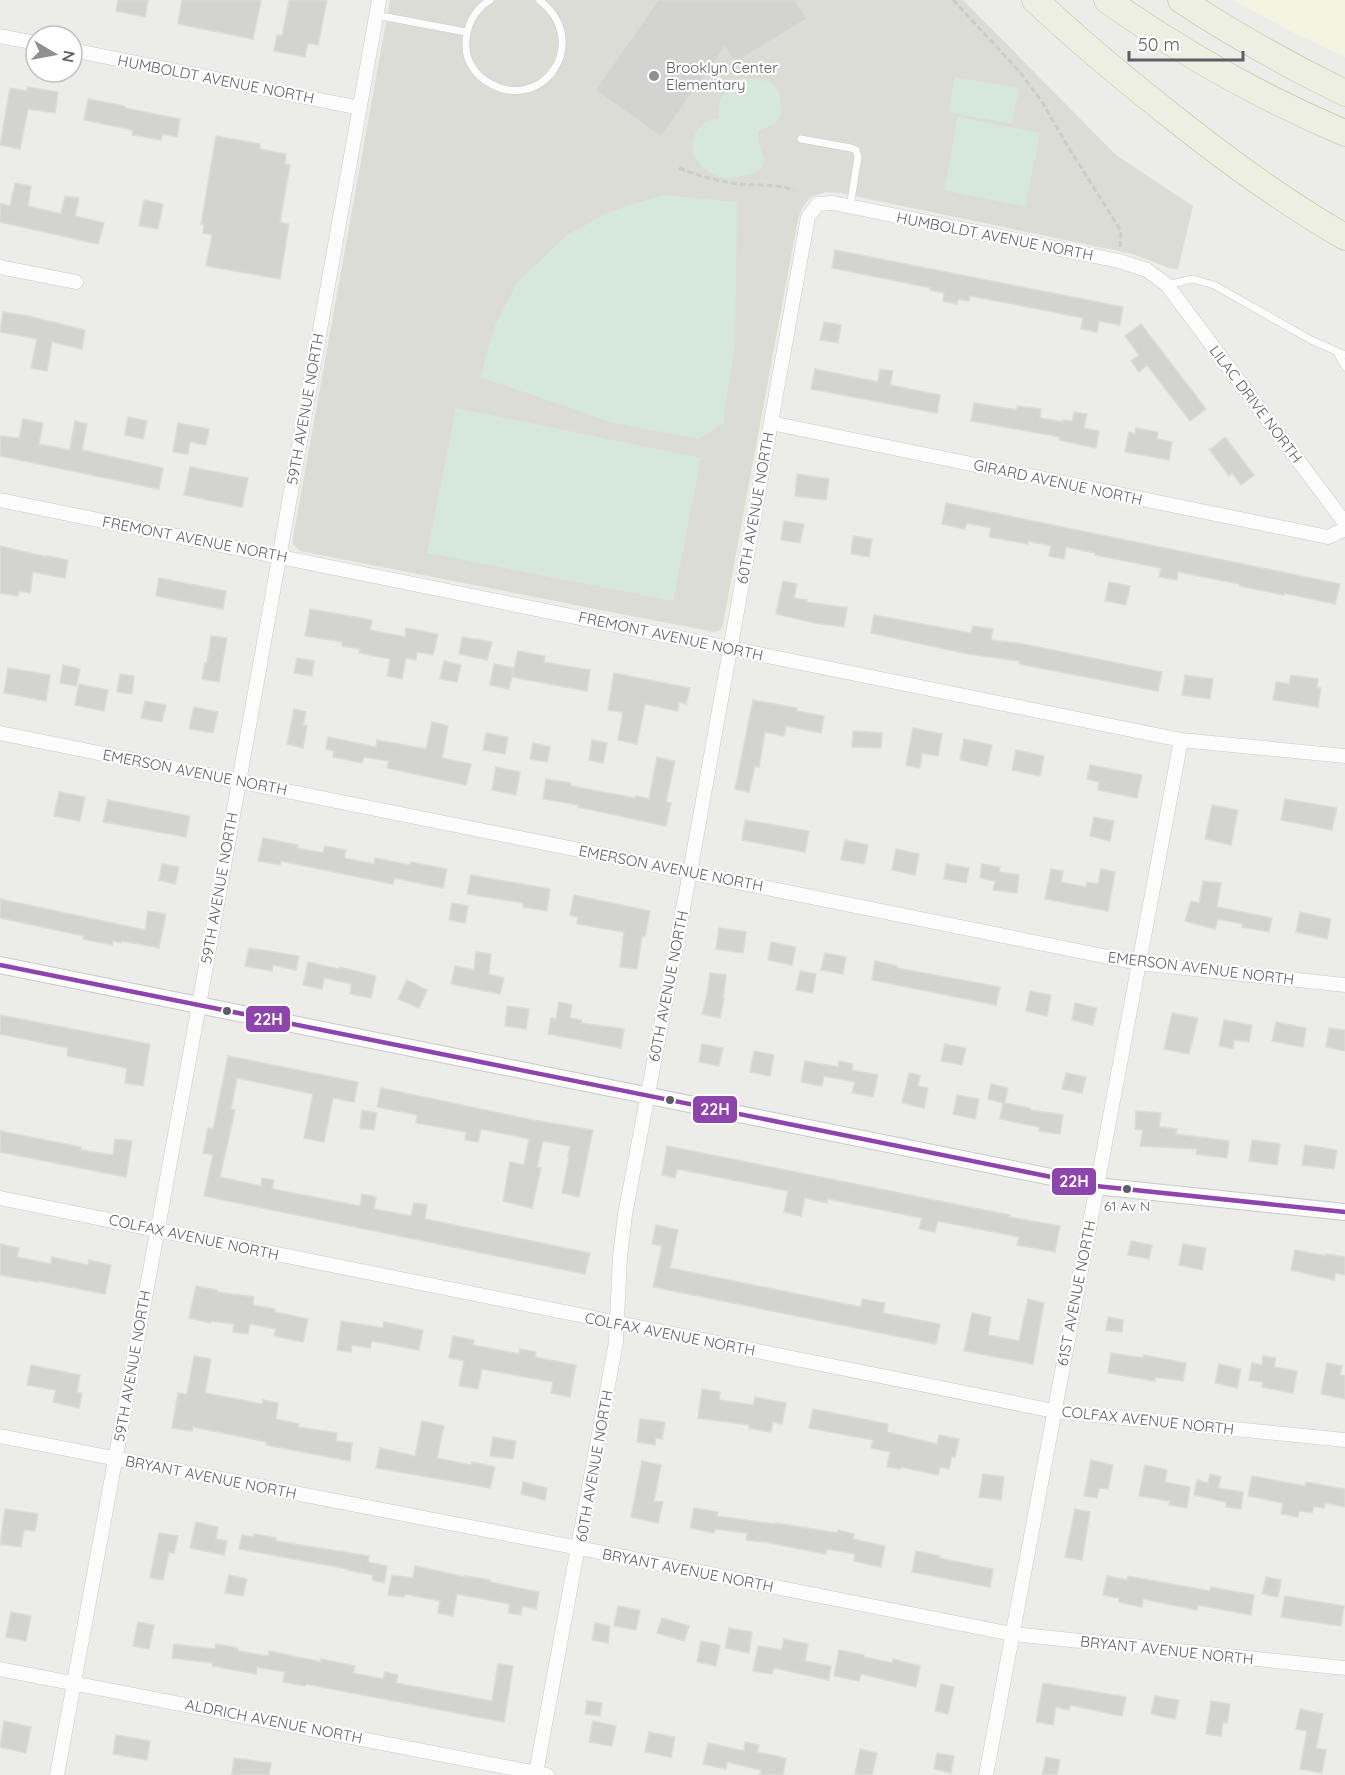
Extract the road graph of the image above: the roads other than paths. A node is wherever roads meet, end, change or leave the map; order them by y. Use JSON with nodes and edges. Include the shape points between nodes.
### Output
{"nodes":[{"id":1,"x":379,"y":0,"type":"edge"},
{"id":2,"x":490,"y":0,"type":"edge"},
{"id":3,"x":539,"y":0,"type":"edge"},
{"id":4,"x":1035,"y":0,"type":"edge"},
{"id":5,"x":1107,"y":0,"type":"edge"},
{"id":6,"x":1182,"y":0,"type":"edge"},
{"id":7,"x":376,"y":15,"type":"junction"},
{"id":8,"x":466,"y":32,"type":"junction"},
{"id":9,"x":0,"y":36,"type":"edge"},
{"id":10,"x":24,"y":41,"type":"edge"},
{"id":11,"x":84,"y":52,"type":"edge"},
{"id":12,"x":1345,"y":81,"type":"edge"},
{"id":13,"x":1345,"y":93,"type":"edge"},
{"id":14,"x":360,"y":108,"type":"junction"},
{"id":15,"x":1345,"y":133,"type":"edge"},
{"id":16,"x":801,"y":139,"type":"dead end"},
{"id":17,"x":818,"y":204,"type":"joint"},
{"id":18,"x":850,"y":207,"type":"junction"},
{"id":19,"x":1345,"y":237,"type":"edge"},
{"id":20,"x":0,"y":267,"type":"edge"},
{"id":21,"x":76,"y":282,"type":"dead end"},
{"id":22,"x":1167,"y":285,"type":"junction"},
{"id":23,"x":1337,"y":352,"type":"junction"},
{"id":24,"x":1345,"y":355,"type":"edge"},
{"id":25,"x":1345,"y":367,"type":"edge"},
{"id":26,"x":771,"y":423,"type":"junction"},
{"id":27,"x":0,"y":500,"type":"edge"},
{"id":28,"x":1345,"y":523,"type":"edge"},
{"id":29,"x":1345,"y":529,"type":"edge"},
{"id":30,"x":280,"y":556,"type":"junction"},
{"id":31,"x":729,"y":648,"type":"junction"},
{"id":32,"x":0,"y":733,"type":"edge"},
{"id":33,"x":1181,"y":740,"type":"junction"},
{"id":34,"x":1345,"y":756,"type":"edge"},
{"id":35,"x":238,"y":780,"type":"junction"},
{"id":36,"x":690,"y":872,"type":"junction"},
{"id":37,"x":1138,"y":963,"type":"junction"},
{"id":38,"x":0,"y":965,"type":"edge"},
{"id":39,"x":1345,"y":985,"type":"edge"},
{"id":40,"x":199,"y":1005,"type":"junction"},
{"id":41,"x":647,"y":1096,"type":"junction"},
{"id":42,"x":1096,"y":1186,"type":"junction"},
{"id":43,"x":0,"y":1198,"type":"edge"},
{"id":44,"x":1345,"y":1212,"type":"edge"},
{"id":45,"x":157,"y":1229,"type":"junction"},
{"id":46,"x":618,"y":1324,"type":"junction"},
{"id":47,"x":1054,"y":1411,"type":"junction"},
{"id":48,"x":0,"y":1436,"type":"edge"},
{"id":49,"x":1345,"y":1440,"type":"edge"},
{"id":50,"x":116,"y":1458,"type":"junction"},
{"id":51,"x":579,"y":1548,"type":"junction"},
{"id":52,"x":1012,"y":1634,"type":"junction"},
{"id":53,"x":1345,"y":1668,"type":"edge"},
{"id":54,"x":0,"y":1669,"type":"edge"},
{"id":55,"x":74,"y":1683,"type":"junction"},
{"id":56,"x":542,"y":1774,"type":"edge"},
{"id":57,"x":57,"y":1775,"type":"edge"},
{"id":58,"x":986,"y":1775,"type":"edge"}],
"edges":[{"from":1,"to":7,"type":"street","name":"59TH AVENUE NORTH"},
{"from":2,"to":8,"type":"lane","via":[[472,17]]},
{"from":3,"to":8,"type":"lane","via":[[551,10],[563,39],[555,70],[528,89],[511,91],[481,78],[465,49]]},
{"from":4,"to":19,"type":"highway","via":[[1126,81],[1212,148],[1293,206]]},
{"from":5,"to":15,"type":"highway","via":[[1254,90]]},
{"from":6,"to":12,"type":"highway","via":[[1288,57]]},
{"from":6,"to":13,"type":"highway","via":[[1272,56]]},
{"from":7,"to":8,"type":"lane"},
{"from":7,"to":14,"type":"street","name":"59TH AVENUE NORTH"},
{"from":9,"to":10,"type":"street"},
{"from":11,"to":14,"type":"street","name":"HUMBOLDT AVENUE NORTH"},
{"from":14,"to":30,"type":"street","name":"59TH AVENUE NORTH"},
{"from":16,"to":18,"type":"lane","via":[[856,150]]},
{"from":17,"to":18,"type":"street","name":"HUMBOLDT AVENUE NORTH"},
{"from":17,"to":26,"type":"street","name":"60TH AVENUE NORTH","via":[[808,217]]},
{"from":18,"to":22,"type":"street","name":"HUMBOLDT AVENUE NORTH","via":[[1119,261],[1147,270]]},
{"from":20,"to":21,"type":"street"},
{"from":22,"to":23,"type":"lane","via":[[1193,279],[1214,285]]},
{"from":22,"to":28,"type":"street","name":"LILAC DRIVE NORTH"},
{"from":23,"to":24,"type":"lane"},
{"from":23,"to":25,"type":"lane"},
{"from":26,"to":29,"type":"street","name":"GIRARD AVENUE NORTH","via":[[1328,537]]},
{"from":26,"to":31,"type":"street","name":"60TH AVENUE NORTH"},
{"from":27,"to":30,"type":"street","name":"FREMONT AVENUE NORTH"},
{"from":30,"to":31,"type":"street","name":"FREMONT AVENUE NORTH"},
{"from":30,"to":35,"type":"street","name":"59TH AVENUE NORTH"},
{"from":31,"to":33,"type":"street","name":"FREMONT AVENUE NORTH"},
{"from":31,"to":36,"type":"street","name":"60TH AVENUE NORTH"},
{"from":32,"to":35,"type":"street","name":"EMERSON AVENUE NORTH"},
{"from":33,"to":34,"type":"street","name":"FREMONT AVENUE NORTH"},
{"from":33,"to":37,"type":"street","name":"61ST AVENUE NORTH"},
{"from":35,"to":36,"type":"street","name":"EMERSON AVENUE NORTH"},
{"from":35,"to":40,"type":"street","name":"59TH AVENUE NORTH"},
{"from":36,"to":37,"type":"street","name":"EMERSON AVENUE NORTH"},
{"from":36,"to":41,"type":"street","name":"60TH AVENUE NORTH"},
{"from":37,"to":39,"type":"street","name":"EMERSON AVENUE NORTH"},
{"from":37,"to":42,"type":"street","name":"61ST AVENUE NORTH"},
{"from":38,"to":40,"type":"street"},
{"from":40,"to":41,"type":"street"},
{"from":40,"to":45,"type":"street","name":"59TH AVENUE NORTH"},
{"from":41,"to":42,"type":"street"},
{"from":41,"to":46,"type":"street","name":"60TH AVENUE NORTH","via":[[625,1215]]},
{"from":42,"to":44,"type":"street"},
{"from":42,"to":47,"type":"street","name":"61ST AVENUE NORTH"},
{"from":43,"to":45,"type":"street","name":"COLFAX AVENUE NORTH"},
{"from":45,"to":46,"type":"street","name":"COLFAX AVENUE NORTH"},
{"from":45,"to":50,"type":"street","name":"59TH AVENUE NORTH"},
{"from":46,"to":47,"type":"street","name":"COLFAX AVENUE NORTH"},
{"from":46,"to":51,"type":"street","name":"60TH AVENUE NORTH"},
{"from":47,"to":49,"type":"street","name":"COLFAX AVENUE NORTH"},
{"from":47,"to":52,"type":"street","name":"61ST AVENUE NORTH"},
{"from":48,"to":50,"type":"street","name":"BRYANT AVENUE NORTH"},
{"from":50,"to":51,"type":"street","name":"BRYANT AVENUE NORTH"},
{"from":50,"to":55,"type":"street","name":"59TH AVENUE NORTH"},
{"from":51,"to":52,"type":"street","name":"BRYANT AVENUE NORTH"},
{"from":51,"to":56,"type":"street","name":"60TH AVENUE NORTH"},
{"from":52,"to":53,"type":"street","name":"BRYANT AVENUE NORTH"},
{"from":52,"to":58,"type":"street","name":"61ST AVENUE NORTH"},
{"from":54,"to":55,"type":"street","name":"ALDRICH AVENUE NORTH"},
{"from":55,"to":56,"type":"street","name":"ALDRICH AVENUE NORTH"},
{"from":55,"to":57,"type":"street","name":"59TH AVENUE NORTH"}]}
